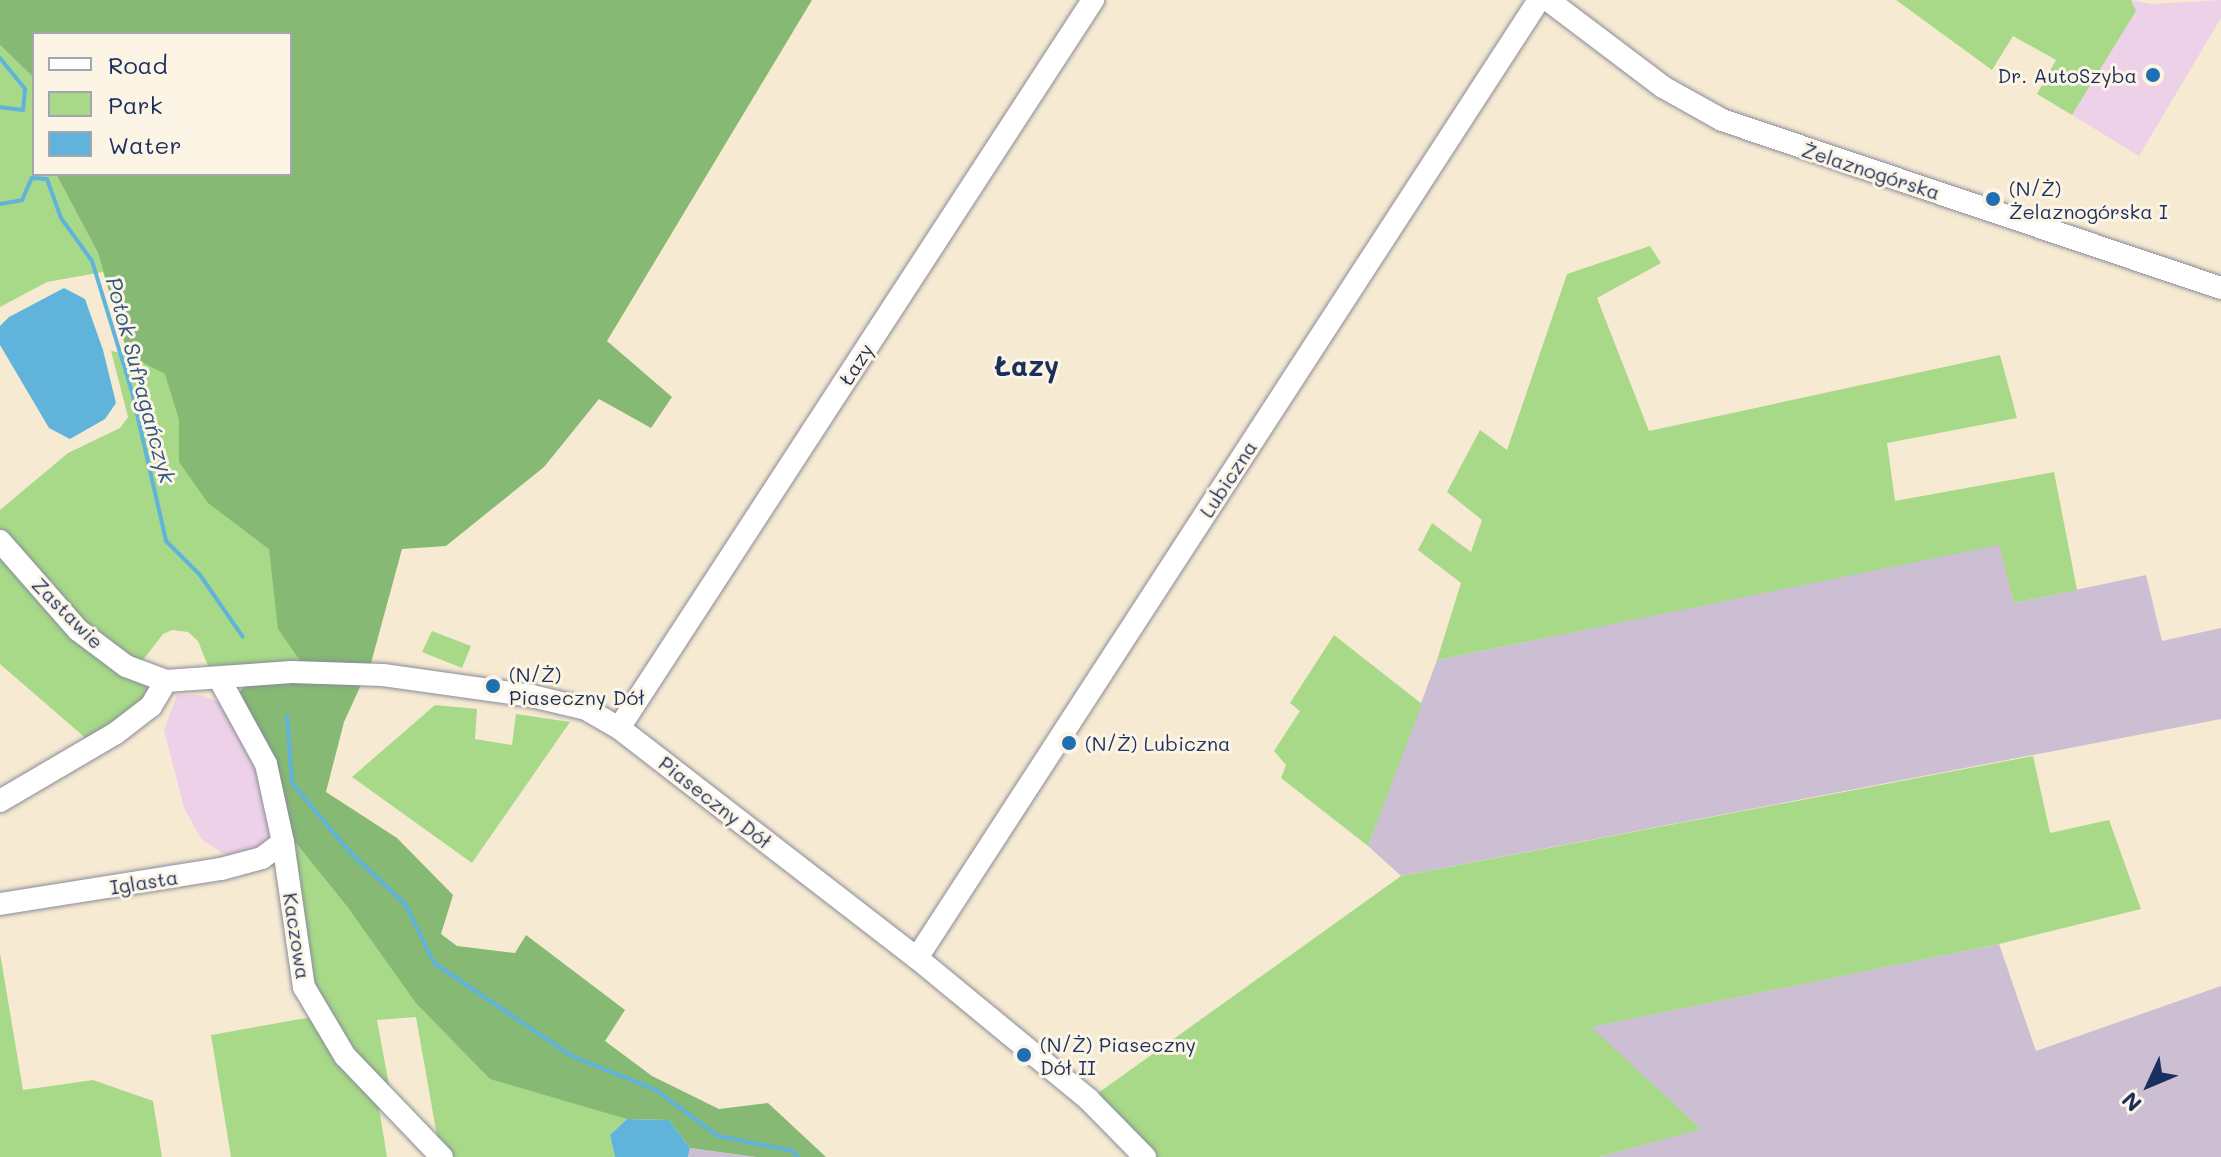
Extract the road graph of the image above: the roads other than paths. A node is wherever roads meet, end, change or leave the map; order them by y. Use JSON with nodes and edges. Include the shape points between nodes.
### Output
{"nodes":[{"id":1,"x":1093,"y":0,"type":"edge"},
{"id":2,"x":1539,"y":0,"type":"edge"},
{"id":3,"x":1548,"y":0,"type":"edge"},
{"id":4,"x":2221,"y":288,"type":"edge"},
{"id":5,"x":0,"y":541,"type":"edge"},
{"id":6,"x":190,"y":680,"type":"joint"},
{"id":7,"x":220,"y":680,"type":"junction"},
{"id":8,"x":166,"y":681,"type":"junction"},
{"id":9,"x":619,"y":728,"type":"junction"},
{"id":10,"x":0,"y":801,"type":"edge"},
{"id":11,"x":283,"y":842,"type":"junction"},
{"id":12,"x":0,"y":904,"type":"edge"},
{"id":13,"x":917,"y":958,"type":"junction"},
{"id":14,"x":442,"y":1157,"type":"edge"},
{"id":15,"x":1145,"y":1157,"type":"edge"}],
"edges":[{"from":1,"to":9,"type":"street","name":"Łazy"},
{"from":2,"to":13,"type":"street","name":"Lubiczna"},
{"from":3,"to":4,"type":"street","name":"Żelaznogórska","via":[[1652,80],[1722,120]]},
{"from":5,"to":8,"type":"street","name":"Zastawie","via":[[78,630],[126,666]]},
{"from":6,"to":7,"type":"street","name":"Piaseczny Dół"},
{"from":6,"to":8,"type":"street","name":"Zastawie"},
{"from":7,"to":9,"type":"street","name":"Piaseczny Dół","via":[[292,672],[383,675],[532,696],[586,709]]},
{"from":7,"to":11,"type":"street","name":"Kaczowa","via":[[266,764]]},
{"from":8,"to":10,"type":"street","via":[[151,706],[116,733]]},
{"from":9,"to":13,"type":"street","name":"Piaseczny Dół"},
{"from":11,"to":12,"type":"street","name":"Iglasta","via":[[262,858],[221,869]]},
{"from":11,"to":14,"type":"street","name":"Kaczowa","via":[[304,987],[345,1056]]},
{"from":13,"to":15,"type":"street","name":"Piaseczny Dół","via":[[1089,1100]]}]}
